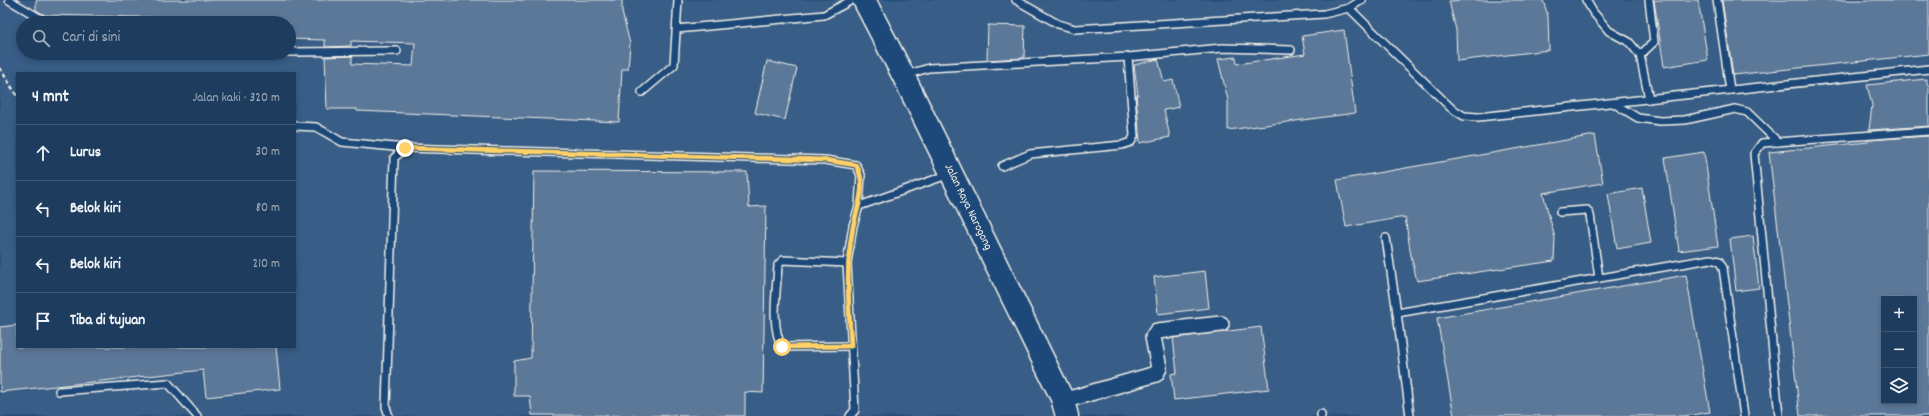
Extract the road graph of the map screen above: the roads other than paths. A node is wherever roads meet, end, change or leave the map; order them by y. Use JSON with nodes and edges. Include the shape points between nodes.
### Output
{"nodes":[{"id":1,"x":9,"y":0,"type":"edge"},
{"id":2,"x":678,"y":0,"type":"edge"},
{"id":3,"x":852,"y":0,"type":"edge"},
{"id":4,"x":864,"y":0,"type":"edge"},
{"id":5,"x":1016,"y":0,"type":"edge"},
{"id":6,"x":1362,"y":0,"type":"edge"},
{"id":7,"x":1586,"y":0,"type":"edge"},
{"id":8,"x":1649,"y":0,"type":"edge"},
{"id":9,"x":1717,"y":0,"type":"edge"},
{"id":10,"x":1349,"y":8,"type":"junction"},
{"id":11,"x":36,"y":16,"type":"edge"},
{"id":12,"x":677,"y":29,"type":"junction"},
{"id":13,"x":1291,"y":50,"type":"dead end"},
{"id":14,"x":397,"y":51,"type":"dead end"},
{"id":15,"x":296,"y":52,"type":"edge"},
{"id":16,"x":1640,"y":55,"type":"junction"},
{"id":17,"x":1128,"y":57,"type":"junction"},
{"id":18,"x":1929,"y":69,"type":"edge"},
{"id":19,"x":903,"y":75,"type":"junction"},
{"id":20,"x":1730,"y":90,"type":"junction"},
{"id":21,"x":642,"y":92,"type":"dead end"},
{"id":22,"x":1649,"y":99,"type":"junction"},
{"id":23,"x":1613,"y":103,"type":"junction"},
{"id":24,"x":296,"y":126,"type":"edge"},
{"id":25,"x":1929,"y":131,"type":"edge"},
{"id":26,"x":1778,"y":142,"type":"junction"},
{"id":27,"x":405,"y":148,"type":"junction"},
{"id":28,"x":1002,"y":166,"type":"dead end"},
{"id":29,"x":951,"y":173,"type":"junction"},
{"id":30,"x":859,"y":206,"type":"junction"},
{"id":31,"x":1560,"y":212,"type":"dead end"},
{"id":32,"x":1386,"y":238,"type":"dead end"},
{"id":33,"x":847,"y":263,"type":"junction"},
{"id":34,"x":1599,"y":278,"type":"junction"},
{"id":35,"x":1397,"y":313,"type":"junction"},
{"id":36,"x":1221,"y":324,"type":"dead end"},
{"id":37,"x":851,"y":346,"type":"junction"},
{"id":38,"x":59,"y":391,"type":"dead end"},
{"id":39,"x":1065,"y":407,"type":"edge"},
{"id":40,"x":197,"y":416,"type":"edge"},
{"id":41,"x":389,"y":416,"type":"edge"},
{"id":42,"x":850,"y":416,"type":"edge"},
{"id":43,"x":1410,"y":416,"type":"edge"},
{"id":44,"x":1744,"y":416,"type":"edge"},
{"id":45,"x":1779,"y":416,"type":"edge"}],
"edges":[{"from":1,"to":11,"type":"lane"},
{"from":2,"to":12,"type":"lane"},
{"from":3,"to":12,"type":"lane","via":[[824,15]]},
{"from":4,"to":19,"type":"main road","name":"Jalan Raya Narogong"},
{"from":5,"to":10,"type":"lane","via":[[1058,24],[1075,29],[1324,14]]},
{"from":6,"to":10,"type":"lane"},
{"from":7,"to":16,"type":"lane","via":[[1609,31],[1629,42]]},
{"from":8,"to":16,"type":"lane","via":[[1654,42]]},
{"from":9,"to":20,"type":"lane"},
{"from":10,"to":23,"type":"lane","via":[[1451,108],[1464,116],[1478,117]]},
{"from":12,"to":21,"type":"lane","via":[[674,65]]},
{"from":13,"to":17,"type":"lane","via":[[1222,48]]},
{"from":14,"to":15,"type":"lane"},
{"from":16,"to":22,"type":"lane"},
{"from":17,"to":19,"type":"lane","via":[[929,68]]},
{"from":17,"to":28,"type":"lane","via":[[1134,136],[1131,142],[1030,154]]},
{"from":18,"to":20,"type":"lane"},
{"from":19,"to":29,"type":"main road","name":"Jalan Raya Narogong"},
{"from":20,"to":22,"type":"lane"},
{"from":22,"to":23,"type":"lane"},
{"from":23,"to":26,"type":"lane","via":[[1638,118],[1660,121],[1685,120],[1735,109],[1747,112]]},
{"from":24,"to":27,"type":"lane","via":[[316,127],[342,142]]},
{"from":25,"to":26,"type":"lane"},
{"from":26,"to":45,"type":"lane","via":[[1762,143],[1754,154]]},
{"from":27,"to":30,"type":"lane","via":[[825,160],[856,165],[862,174]]},
{"from":27,"to":41,"type":"lane","via":[[394,158],[386,408]]},
{"from":29,"to":30,"type":"lane"},
{"from":29,"to":39,"type":"main road","name":"Jalan Raya Narogong"},
{"from":30,"to":33,"type":"lane"},
{"from":31,"to":34,"type":"lane","via":[[1580,209],[1587,210],[1590,215]]},
{"from":32,"to":35,"type":"lane"},
{"from":33,"to":37,"type":"lane"},
{"from":33,"to":37,"type":"lane","via":[[782,260],[778,265],[775,324],[778,341],[782,347]]},
{"from":34,"to":35,"type":"lane"},
{"from":34,"to":44,"type":"lane","via":[[1710,259],[1719,261],[1723,268]]},
{"from":35,"to":43,"type":"lane"},
{"from":36,"to":39,"type":"street","via":[[1156,331],[1153,337],[1159,368],[1156,374],[1073,398]]},
{"from":37,"to":42,"type":"lane","via":[[855,410]]},
{"from":38,"to":40,"type":"lane","via":[[168,383]]}]}
